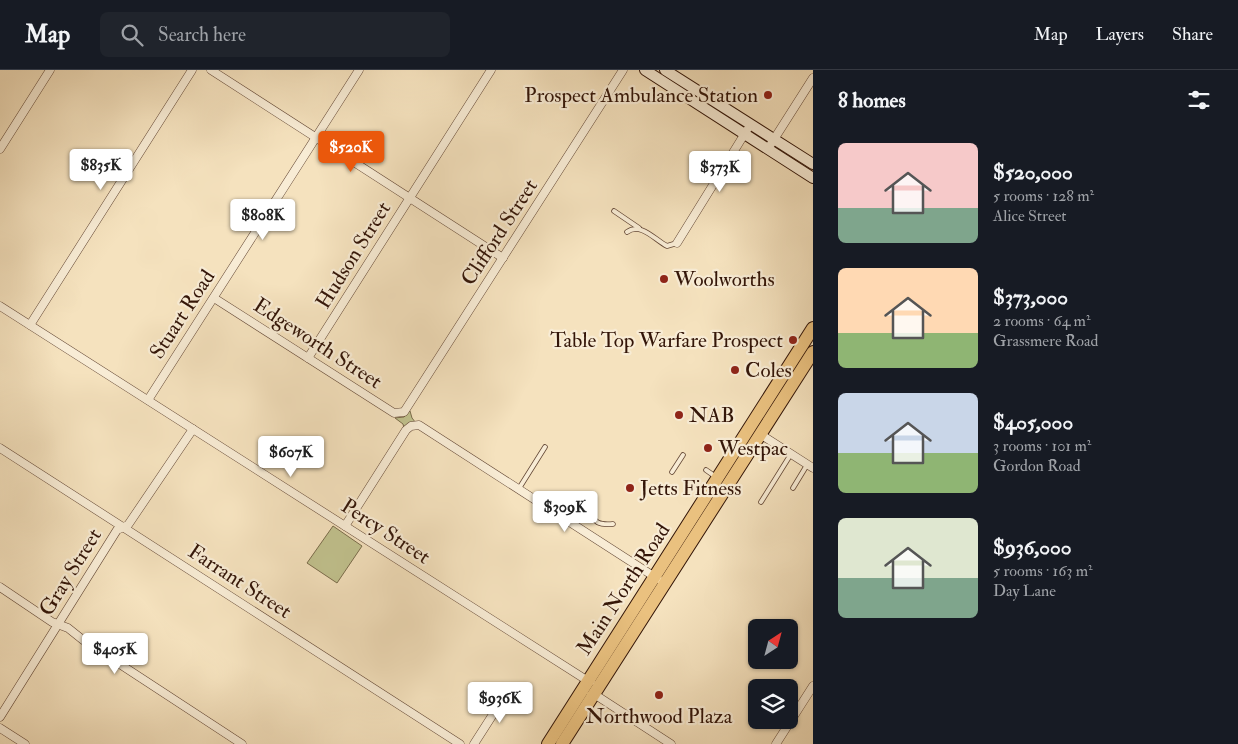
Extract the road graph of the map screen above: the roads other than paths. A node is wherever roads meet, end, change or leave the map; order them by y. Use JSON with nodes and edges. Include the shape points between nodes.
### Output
{"nodes":[{"id":1,"x":50,"y":70,"type":"edge"},
{"id":2,"x":192,"y":70,"type":"edge"},
{"id":3,"x":211,"y":70,"type":"edge"},
{"id":4,"x":359,"y":70,"type":"edge"},
{"id":5,"x":492,"y":70,"type":"edge"},
{"id":6,"x":624,"y":70,"type":"edge"},
{"id":7,"x":645,"y":70,"type":"edge"},
{"id":8,"x":662,"y":73,"type":"edge"},
{"id":9,"x":813,"y":78,"type":"edge"},
{"id":10,"x":750,"y":124,"type":"junction"},
{"id":11,"x":744,"y":134,"type":"junction"},
{"id":12,"x":316,"y":138,"type":"junction"},
{"id":13,"x":774,"y":139,"type":"junction"},
{"id":14,"x":768,"y":148,"type":"junction"},
{"id":15,"x":0,"y":149,"type":"edge"},
{"id":16,"x":813,"y":164,"type":"edge"},
{"id":17,"x":813,"y":178,"type":"edge"},
{"id":18,"x":410,"y":198,"type":"junction"},
{"id":19,"x":614,"y":211,"type":"dead end"},
{"id":20,"x":640,"y":229,"type":"junction"},
{"id":21,"x":628,"y":232,"type":"dead end"},
{"id":22,"x":677,"y":243,"type":"joint"},
{"id":23,"x":503,"y":258,"type":"junction"},
{"id":24,"x":214,"y":298,"type":"junction"},
{"id":25,"x":0,"y":306,"type":"edge"},
{"id":26,"x":30,"y":325,"type":"junction"},
{"id":27,"x":813,"y":328,"type":"edge"},
{"id":28,"x":813,"y":352,"type":"edge"},
{"id":29,"x":308,"y":358,"type":"junction"},
{"id":30,"x":148,"y":400,"type":"junction"},
{"id":31,"x":404,"y":412,"type":"joint"},
{"id":32,"x":193,"y":429,"type":"junction"},
{"id":33,"x":760,"y":434,"type":"junction"},
{"id":34,"x":545,"y":447,"type":"dead end"},
{"id":35,"x":0,"y":448,"type":"edge"},
{"id":36,"x":792,"y":454,"type":"junction"},
{"id":37,"x":683,"y":455,"type":"dead end"},
{"id":38,"x":810,"y":467,"type":"edge"},
{"id":39,"x":706,"y":470,"type":"dead end"},
{"id":40,"x":672,"y":472,"type":"dead end"},
{"id":41,"x":718,"y":478,"type":"junction"},
{"id":42,"x":793,"y":488,"type":"dead end"},
{"id":43,"x":518,"y":490,"type":"junction"},
{"id":44,"x":567,"y":495,"type":"dead end"},
{"id":45,"x":761,"y":502,"type":"dead end"},
{"id":46,"x":583,"y":505,"type":"dead end"},
{"id":47,"x":555,"y":513,"type":"junction"},
{"id":48,"x":612,"y":524,"type":"dead end"},
{"id":49,"x":345,"y":526,"type":"junction"},
{"id":50,"x":123,"y":527,"type":"junction"},
{"id":51,"x":660,"y":580,"type":"junction"},
{"id":52,"x":0,"y":587,"type":"edge"},
{"id":53,"x":58,"y":624,"type":"junction"},
{"id":54,"x":604,"y":679,"type":"junction"},
{"id":55,"x":588,"y":681,"type":"junction"},
{"id":56,"x":813,"y":686,"type":"edge"},
{"id":57,"x":508,"y":691,"type":"dead end"},
{"id":58,"x":594,"y":694,"type":"junction"},
{"id":59,"x":577,"y":698,"type":"junction"},
{"id":60,"x":0,"y":717,"type":"edge"},
{"id":61,"x":0,"y":728,"type":"edge"},
{"id":62,"x":24,"y":744,"type":"edge"},
{"id":63,"x":240,"y":744,"type":"edge"},
{"id":64,"x":460,"y":744,"type":"edge"},
{"id":65,"x":474,"y":744,"type":"edge"},
{"id":66,"x":548,"y":744,"type":"edge"},
{"id":67,"x":562,"y":744,"type":"edge"},
{"id":68,"x":672,"y":744,"type":"edge"},
{"id":69,"x":776,"y":744,"type":"edge"}],
"edges":[{"from":1,"to":15,"type":"street"},
{"from":2,"to":26,"type":"street"},
{"from":3,"to":12,"type":"street"},
{"from":4,"to":12,"type":"street","name":"Stuart Road"},
{"from":5,"to":18,"type":"street","name":"Hudson Street"},
{"from":6,"to":23,"type":"street","name":"Clifford Street"},
{"from":7,"to":8,"type":"main road"},
{"from":8,"to":10,"type":"main road"},
{"from":8,"to":11,"type":"main road"},
{"from":9,"to":13,"type":"street"},
{"from":10,"to":11,"type":"street"},
{"from":10,"to":13,"type":"main road"},
{"from":11,"to":14,"type":"main road"},
{"from":11,"to":22,"type":"street"},
{"from":12,"to":18,"type":"street"},
{"from":12,"to":24,"type":"street","name":"Stuart Road"},
{"from":13,"to":14,"type":"street"},
{"from":13,"to":16,"type":"main road"},
{"from":14,"to":17,"type":"main road"},
{"from":18,"to":23,"type":"street"},
{"from":18,"to":29,"type":"street","name":"Hudson Street"},
{"from":19,"to":20,"type":"lane"},
{"from":20,"to":21,"type":"lane"},
{"from":20,"to":22,"type":"lane","via":[[667,246]]},
{"from":23,"to":31,"type":"street","name":"Clifford Street"},
{"from":24,"to":29,"type":"street","name":"Edgeworth Street"},
{"from":24,"to":30,"type":"street","name":"Stuart Road"},
{"from":25,"to":26,"type":"street","name":"Percy Street"},
{"from":26,"to":30,"type":"street","name":"Percy Street"},
{"from":27,"to":41,"type":"highway","name":"Main North Road"},
{"from":28,"to":33,"type":"highway","name":"Main North Road"},
{"from":29,"to":31,"type":"street","name":"Edgeworth Street","via":[[394,413]]},
{"from":30,"to":32,"type":"street","name":"Percy Street"},
{"from":32,"to":49,"type":"street","name":"Percy Street"},
{"from":32,"to":50,"type":"street","name":"Gray Street","via":[[128,525]]},
{"from":33,"to":36,"type":"street"},
{"from":33,"to":51,"type":"highway","name":"Main North Road"},
{"from":34,"to":43,"type":"lane"},
{"from":35,"to":50,"type":"street","name":"Farrant Street"},
{"from":36,"to":38,"type":"street"},
{"from":36,"to":45,"type":"lane"},
{"from":37,"to":40,"type":"lane"},
{"from":38,"to":42,"type":"lane"},
{"from":39,"to":41,"type":"lane"},
{"from":41,"to":51,"type":"highway","name":"Main North Road"},
{"from":43,"to":47,"type":"street"},
{"from":43,"to":49,"type":"street","via":[[419,425],[411,426]]},
{"from":44,"to":47,"type":"lane"},
{"from":46,"to":48,"type":"lane","via":[[591,518],[601,525]]},
{"from":47,"to":51,"type":"street"},
{"from":49,"to":55,"type":"street","name":"Percy Street"},
{"from":50,"to":53,"type":"street","name":"Gray Street","via":[[117,530]]},
{"from":50,"to":64,"type":"street","name":"Farrant Street"},
{"from":51,"to":54,"type":"highway","name":"Main North Road"},
{"from":51,"to":55,"type":"highway","name":"Main North Road"},
{"from":52,"to":53,"type":"street"},
{"from":53,"to":60,"type":"street","name":"Gray Street"},
{"from":53,"to":63,"type":"street"},
{"from":54,"to":55,"type":"street"},
{"from":54,"to":58,"type":"highway","name":"Main North Road"},
{"from":55,"to":59,"type":"highway","name":"Main North Road"},
{"from":56,"to":69,"type":"street"},
{"from":57,"to":65,"type":"street"},
{"from":58,"to":59,"type":"street"},
{"from":58,"to":67,"type":"highway","name":"Main North Road"},
{"from":58,"to":68,"type":"street"},
{"from":59,"to":66,"type":"highway","name":"Main North Road"},
{"from":61,"to":62,"type":"street"}]}
